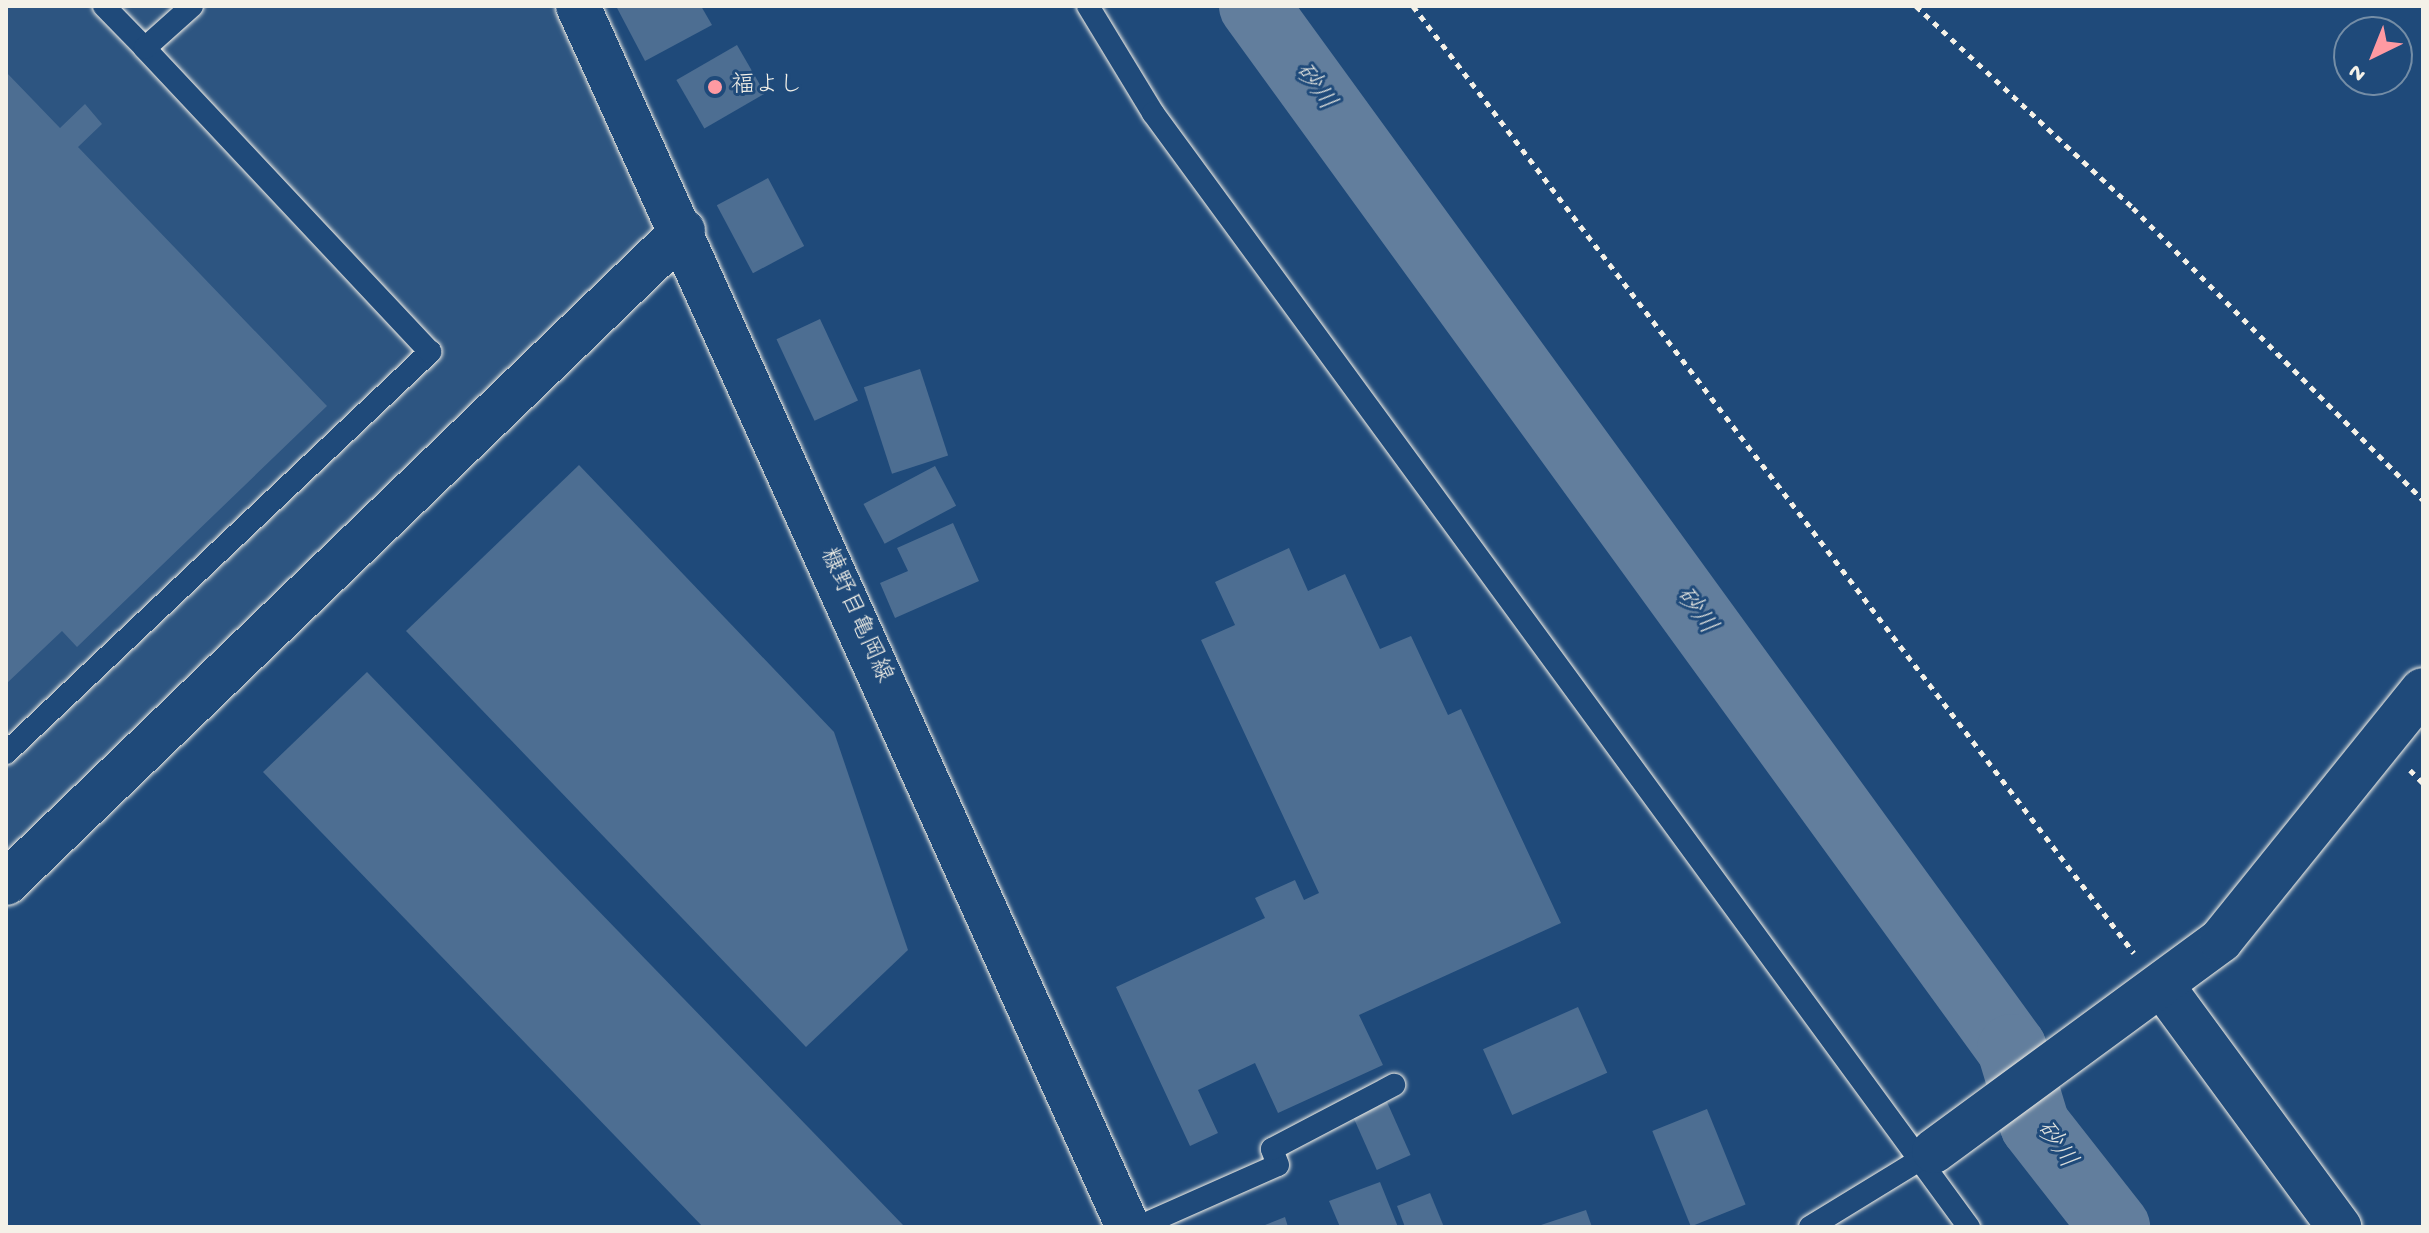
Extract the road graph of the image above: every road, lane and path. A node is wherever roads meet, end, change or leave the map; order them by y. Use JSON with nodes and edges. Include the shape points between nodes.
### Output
{"nodes":[{"id":1,"x":104,"y":6,"type":"edge"},
{"id":2,"x":192,"y":6,"type":"edge"},
{"id":3,"x":578,"y":6,"type":"edge"},
{"id":4,"x":1088,"y":6,"type":"edge"},
{"id":5,"x":1413,"y":6,"type":"edge"},
{"id":6,"x":1916,"y":6,"type":"edge"},
{"id":7,"x":145,"y":48,"type":"junction"},
{"id":8,"x":683,"y":231,"type":"junction"},
{"id":9,"x":2423,"y":500,"type":"edge"},
{"id":10,"x":2423,"y":690,"type":"edge"},
{"id":11,"x":6,"y":753,"type":"edge"},
{"id":12,"x":6,"y":883,"type":"edge"},
{"id":13,"x":2155,"y":993,"type":"junction"},
{"id":14,"x":1394,"y":1085,"type":"dead end"},
{"id":15,"x":1926,"y":1156,"type":"junction"},
{"id":16,"x":1128,"y":1227,"type":"edge"},
{"id":17,"x":1138,"y":1227,"type":"edge"},
{"id":18,"x":1810,"y":1227,"type":"edge"},
{"id":19,"x":1969,"y":1227,"type":"edge"},
{"id":20,"x":2339,"y":1227,"type":"edge"}],
"edges":[{"from":1,"to":7,"type":"lane"},
{"from":2,"to":7,"type":"lane"},
{"from":3,"to":8,"type":"street","name":"糠野目亀岡線"},
{"from":4,"to":15,"type":"lane","via":[[1153,113]]},
{"from":5,"to":13,"type":"path","via":[[1783,487]]},
{"from":6,"to":9,"type":"path","via":[[2133,208]]},
{"from":7,"to":11,"type":"lane","via":[[430,352]]},
{"from":8,"to":12,"type":"street"},
{"from":8,"to":16,"type":"street","name":"糠野目亀岡線"},
{"from":10,"to":13,"type":"street","via":[[2254,908]]},
{"from":13,"to":15,"type":"street"},
{"from":13,"to":20,"type":"street"},
{"from":14,"to":17,"type":"lane","via":[[1272,1149],[1278,1165]]},
{"from":15,"to":18,"type":"lane"},
{"from":15,"to":19,"type":"lane"}]}
